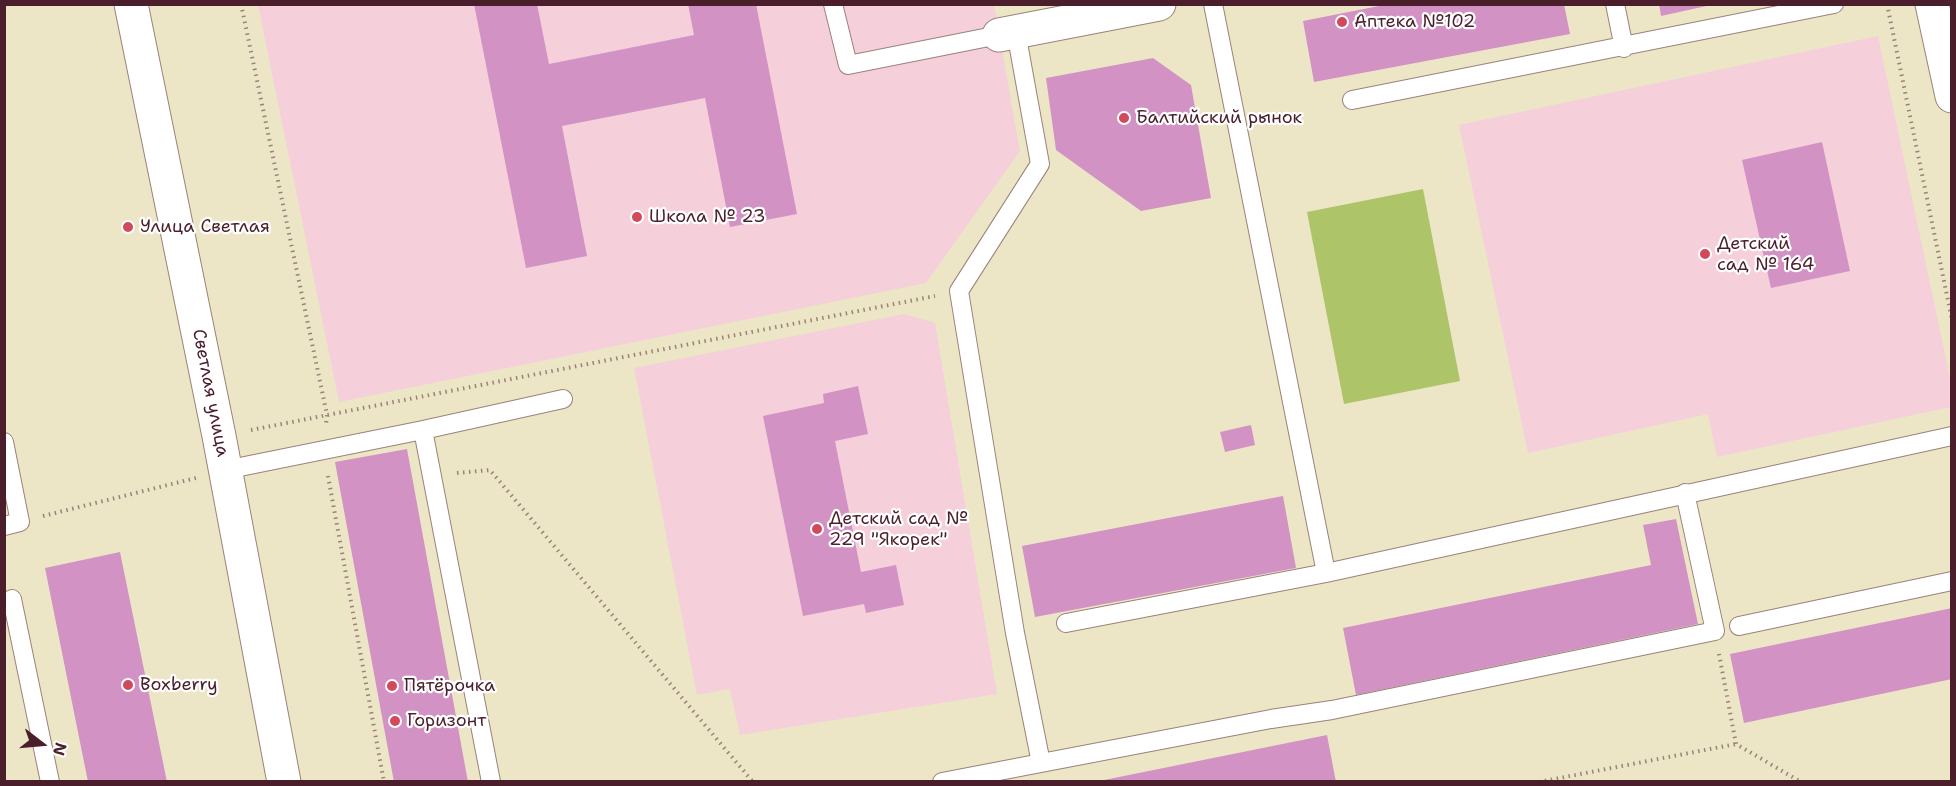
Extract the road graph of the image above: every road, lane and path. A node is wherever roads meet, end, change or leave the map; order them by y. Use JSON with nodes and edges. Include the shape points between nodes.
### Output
{"nodes":[{"id":1,"x":131,"y":4,"type":"edge"},
{"id":2,"x":241,"y":4,"type":"edge"},
{"id":3,"x":833,"y":4,"type":"edge"},
{"id":4,"x":1159,"y":4,"type":"edge"},
{"id":5,"x":1213,"y":4,"type":"edge"},
{"id":6,"x":1615,"y":4,"type":"edge"},
{"id":7,"x":1834,"y":4,"type":"edge"},
{"id":8,"x":1887,"y":4,"type":"edge"},
{"id":9,"x":1932,"y":4,"type":"edge"},
{"id":10,"x":1008,"y":33,"type":"junction"},
{"id":11,"x":1624,"y":48,"type":"junction"},
{"id":12,"x":1952,"y":96,"type":"edge"},
{"id":13,"x":1352,"y":100,"type":"dead end"},
{"id":14,"x":959,"y":291,"type":"junction"},
{"id":15,"x":1952,"y":320,"type":"edge"},
{"id":16,"x":563,"y":399,"type":"dead end"},
{"id":17,"x":327,"y":415,"type":"junction"},
{"id":18,"x":423,"y":430,"type":"junction"},
{"id":19,"x":219,"y":436,"type":"junction"},
{"id":20,"x":1952,"y":436,"type":"edge"},
{"id":21,"x":4,"y":442,"type":"edge"},
{"id":22,"x":323,"y":450,"type":"junction"},
{"id":23,"x":225,"y":470,"type":"junction"},
{"id":24,"x":432,"y":476,"type":"junction"},
{"id":25,"x":1685,"y":493,"type":"junction"},
{"id":26,"x":12,"y":524,"type":"edge"},
{"id":27,"x":1326,"y":573,"type":"junction"},
{"id":28,"x":1952,"y":581,"type":"edge"},
{"id":29,"x":12,"y":599,"type":"dead end"},
{"id":30,"x":1066,"y":623,"type":"dead end"},
{"id":31,"x":1739,"y":626,"type":"dead end"},
{"id":32,"x":1715,"y":631,"type":"junction"},
{"id":33,"x":1736,"y":744,"type":"junction"},
{"id":34,"x":1041,"y":763,"type":"junction"},
{"id":35,"x":50,"y":782,"type":"edge"},
{"id":36,"x":284,"y":782,"type":"edge"},
{"id":37,"x":384,"y":782,"type":"edge"},
{"id":38,"x":491,"y":782,"type":"edge"},
{"id":39,"x":753,"y":782,"type":"edge"},
{"id":40,"x":942,"y":782,"type":"edge"},
{"id":41,"x":1539,"y":782,"type":"edge"},
{"id":42,"x":1801,"y":782,"type":"edge"}],
"edges":[{"from":1,"to":19,"type":"street","name":"Светлая улица"},
{"from":2,"to":17,"type":"path"},
{"from":3,"to":10,"type":"lane","via":[[848,65]]},
{"from":4,"to":10,"type":"street"},
{"from":5,"to":27,"type":"lane"},
{"from":6,"to":11,"type":"lane"},
{"from":7,"to":11,"type":"lane"},
{"from":8,"to":15,"type":"path"},
{"from":9,"to":12,"type":"street"},
{"from":10,"to":14,"type":"lane","via":[[1040,164]]},
{"from":11,"to":13,"type":"lane"},
{"from":14,"to":17,"type":"path"},
{"from":14,"to":34,"type":"lane","via":[[1015,633]]},
{"from":16,"to":18,"type":"lane"},
{"from":17,"to":19,"type":"path"},
{"from":17,"to":22,"type":"path"},
{"from":18,"to":22,"type":"lane"},
{"from":18,"to":24,"type":"lane"},
{"from":19,"to":23,"type":"street","name":"Светлая улица"},
{"from":20,"to":25,"type":"lane"},
{"from":21,"to":26,"type":"lane"},
{"from":22,"to":23,"type":"lane"},
{"from":22,"to":37,"type":"path"},
{"from":23,"to":26,"type":"path"},
{"from":23,"to":36,"type":"street","name":"Светлая улица"},
{"from":24,"to":38,"type":"lane"},
{"from":24,"to":39,"type":"path","via":[[490,470]]},
{"from":25,"to":27,"type":"lane"},
{"from":25,"to":32,"type":"lane"},
{"from":27,"to":30,"type":"lane"},
{"from":28,"to":31,"type":"lane"},
{"from":29,"to":35,"type":"lane"},
{"from":32,"to":33,"type":"path"},
{"from":32,"to":34,"type":"lane","via":[[1332,710]]},
{"from":33,"to":41,"type":"path"},
{"from":33,"to":42,"type":"path"},
{"from":34,"to":40,"type":"lane"}]}
